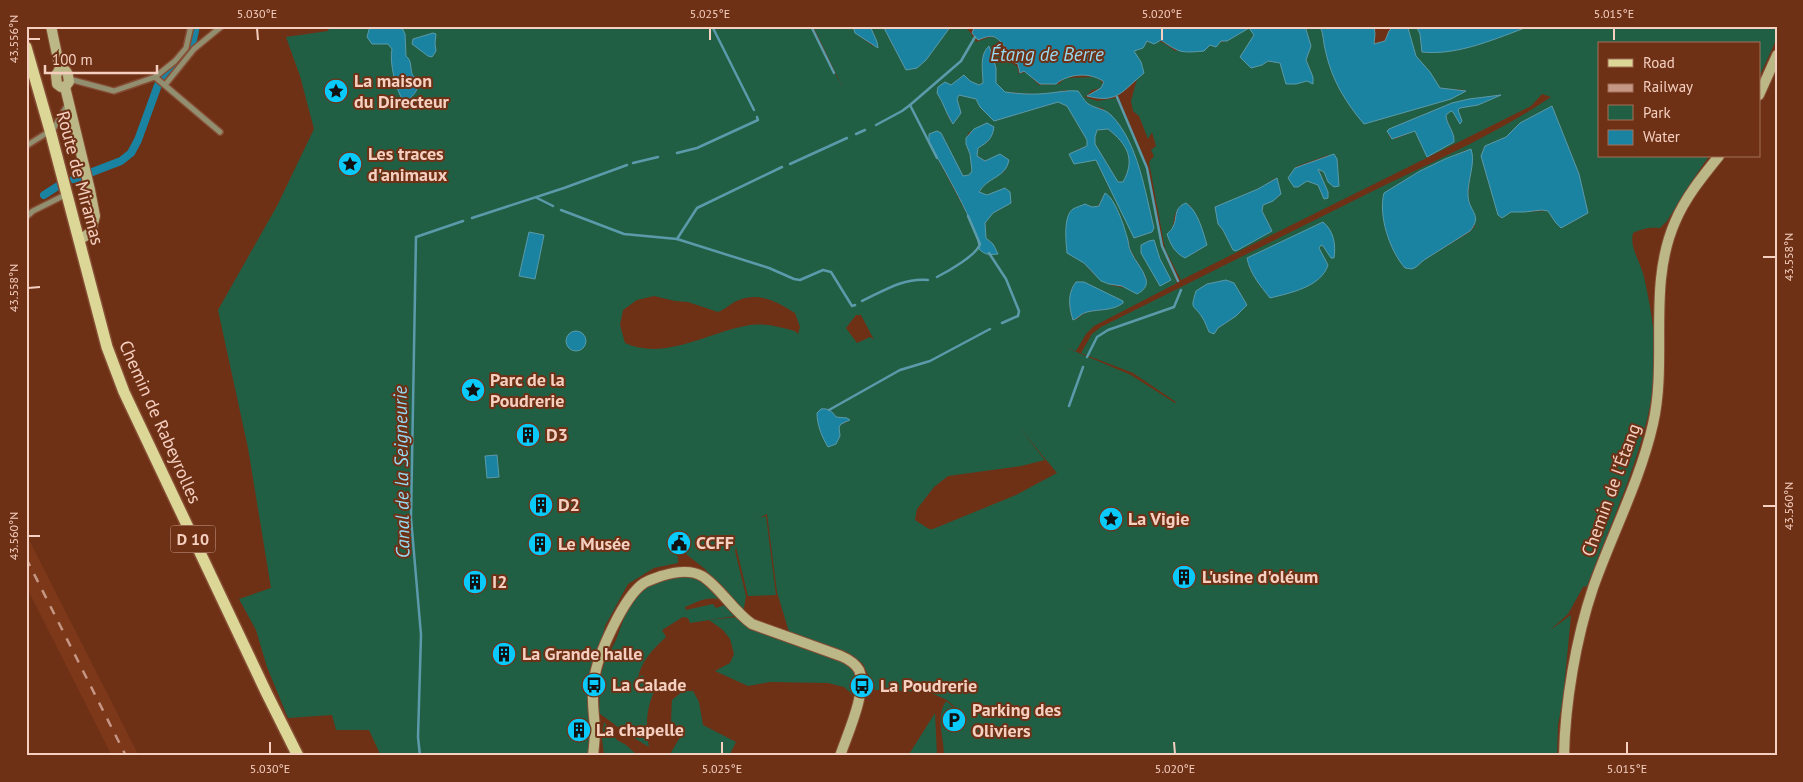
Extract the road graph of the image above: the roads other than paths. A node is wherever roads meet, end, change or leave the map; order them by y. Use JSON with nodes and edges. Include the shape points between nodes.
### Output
{"nodes":[{"id":1,"x":51,"y":26,"type":"edge"},
{"id":2,"x":191,"y":26,"type":"edge"},
{"id":3,"x":222,"y":26,"type":"edge"},
{"id":4,"x":26,"y":47,"type":"edge"},
{"id":5,"x":1777,"y":55,"type":"edge"},
{"id":6,"x":155,"y":77,"type":"junction"},
{"id":7,"x":67,"y":83,"type":"junction"},
{"id":8,"x":165,"y":85,"type":"junction"},
{"id":9,"x":1760,"y":93,"type":"edge"},
{"id":10,"x":69,"y":103,"type":"junction"},
{"id":11,"x":51,"y":132,"type":"junction"},
{"id":12,"x":220,"y":132,"type":"dead end"},
{"id":13,"x":26,"y":146,"type":"edge"},
{"id":14,"x":1718,"y":158,"type":"edge"},
{"id":15,"x":67,"y":193,"type":"junction"},
{"id":16,"x":26,"y":217,"type":"edge"},
{"id":17,"x":79,"y":240,"type":"junction"},
{"id":18,"x":99,"y":317,"type":"joint"},
{"id":19,"x":298,"y":756,"type":"edge"},
{"id":20,"x":593,"y":756,"type":"edge"},
{"id":21,"x":840,"y":756,"type":"edge"},
{"id":22,"x":1564,"y":756,"type":"edge"}],
"edges":[{"from":1,"to":7,"type":"street","via":[[60,69],[56,75],[58,84]]},
{"from":2,"to":6,"type":"street","via":[[186,48]]},
{"from":3,"to":8,"type":"street","via":[[194,48]]},
{"from":4,"to":11,"type":"main road","name":"Route de Miramas","number":"D 10"},
{"from":5,"to":9,"type":"street"},
{"from":6,"to":7,"type":"street","via":[[114,91]]},
{"from":6,"to":8,"type":"street"},
{"from":7,"to":10,"type":"street"},
{"from":8,"to":12,"type":"street"},
{"from":10,"to":11,"type":"street"},
{"from":10,"to":17,"type":"street","via":[[95,216],[91,231]]},
{"from":11,"to":13,"type":"street"},
{"from":11,"to":15,"type":"main road","name":"Route de Miramas","number":"D 10"},
{"from":14,"to":22,"type":"street","name":"Chemin de l’Étang","via":[[1684,204],[1667,244],[1660,288],[1659,379],[1653,423],[1586,611],[1569,702]]},
{"from":15,"to":16,"type":"street"},
{"from":15,"to":17,"type":"main road","name":"Route de Miramas","number":"D 10"},
{"from":17,"to":18,"type":"main road","name":"Route de Miramas","number":"D 10"},
{"from":18,"to":19,"type":"main road","name":"Chemin de Rabeyrolles","number":"D 10","via":[[129,406]]},
{"from":20,"to":21,"type":"street","via":[[594,680],[600,653],[633,592],[644,583],[668,574],[688,572],[703,577],[752,624],[852,661],[861,677],[861,693]]}]}
